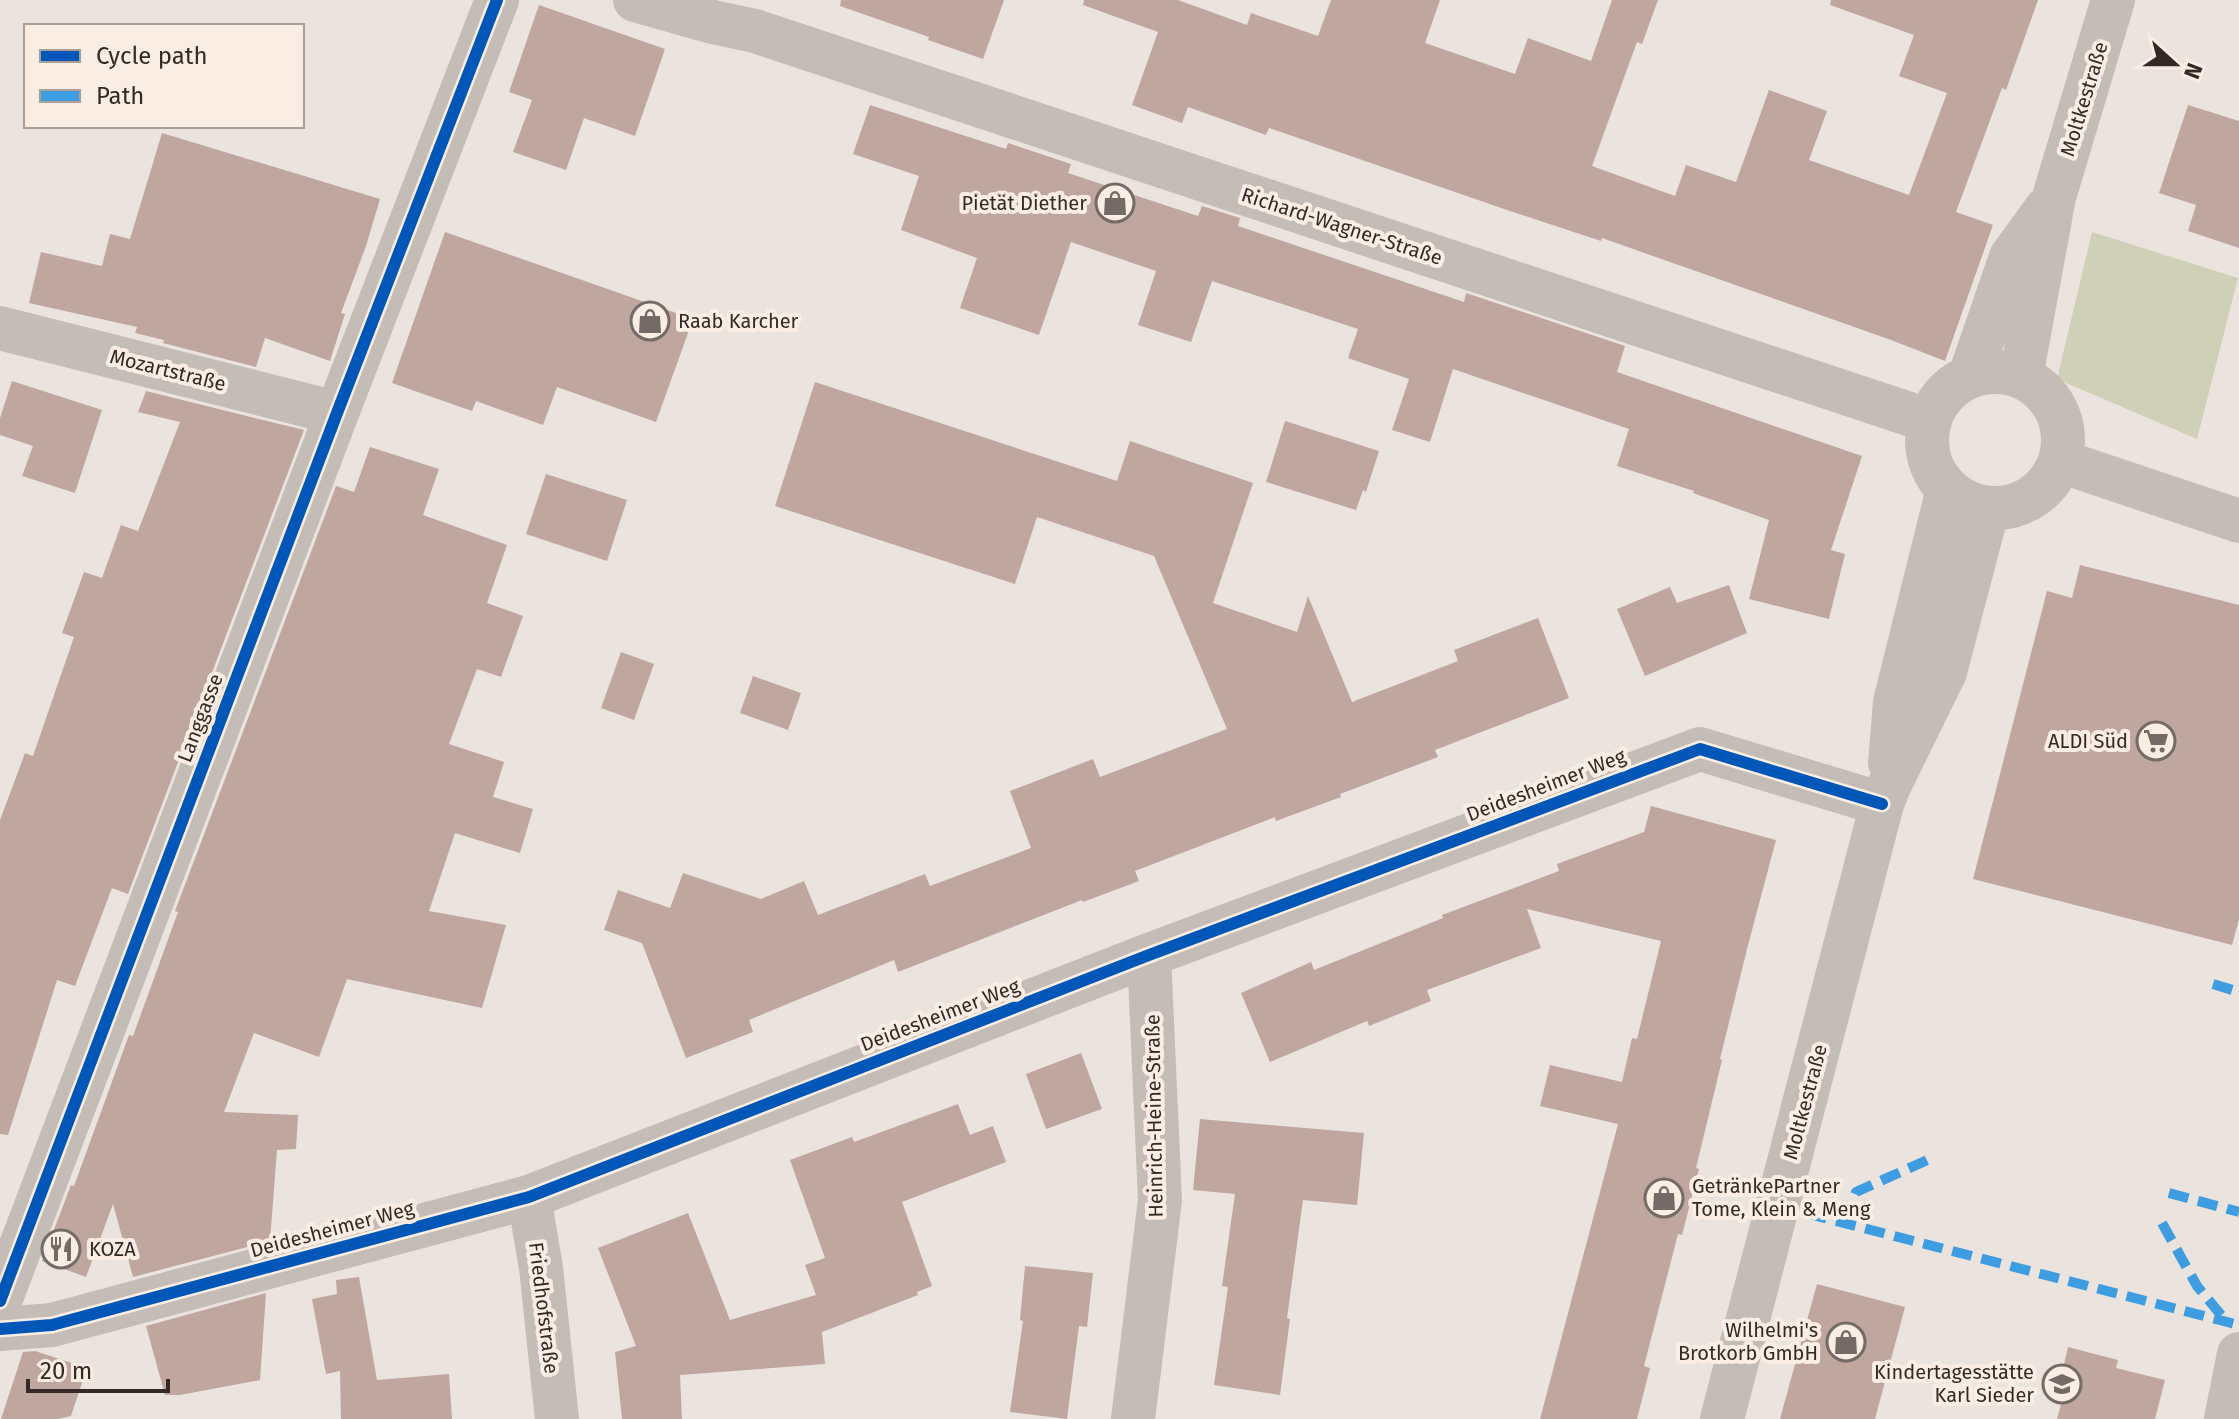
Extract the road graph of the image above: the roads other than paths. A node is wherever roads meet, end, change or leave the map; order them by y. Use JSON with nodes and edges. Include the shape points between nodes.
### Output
{"nodes":[{"id":1,"x":497,"y":0,"type":"edge"},
{"id":2,"x":635,"y":0,"type":"edge"},
{"id":3,"x":2113,"y":0,"type":"edge"},
{"id":4,"x":743,"y":15,"type":"edge"},
{"id":5,"x":2054,"y":197,"type":"junction"},
{"id":6,"x":0,"y":328,"type":"edge"},
{"id":7,"x":1970,"y":376,"type":"junction"},
{"id":8,"x":2021,"y":377,"type":"junction"},
{"id":9,"x":337,"y":413,"type":"junction"},
{"id":10,"x":1930,"y":421,"type":"junction"},
{"id":11,"x":2060,"y":461,"type":"junction"},
{"id":12,"x":1948,"y":489,"type":"junction"},
{"id":13,"x":1988,"y":508,"type":"junction"},
{"id":14,"x":2239,"y":521,"type":"edge"},
{"id":15,"x":1886,"y":795,"type":"junction"},
{"id":16,"x":1149,"y":955,"type":"junction"},
{"id":17,"x":529,"y":1197,"type":"junction"},
{"id":18,"x":0,"y":1301,"type":"edge"},
{"id":19,"x":0,"y":1329,"type":"edge"},
{"id":20,"x":2239,"y":1354,"type":"edge"},
{"id":21,"x":557,"y":1419,"type":"edge"},
{"id":22,"x":1133,"y":1419,"type":"edge"},
{"id":23,"x":1722,"y":1419,"type":"edge"},
{"id":24,"x":2226,"y":1419,"type":"edge"}],
"edges":[{"from":1,"to":9,"type":"street","name":"Langgasse"},
{"from":2,"to":4,"type":"street","name":"Richard-Wagner-Straße","via":[[713,22]]},
{"from":3,"to":5,"type":"street","name":"Moltkestraße"},
{"from":4,"to":10,"type":"street","name":"Richard-Wagner-Straße"},
{"from":5,"to":7,"type":"street","name":"Moltkestraße","via":[[2011,257]]},
{"from":5,"to":8,"type":"street","name":"Moltkestraße"},
{"from":6,"to":9,"type":"street","name":"Mozartstraße"},
{"from":7,"to":8,"type":"street","via":[[2006,372]]},
{"from":7,"to":10,"type":"street","via":[[1952,387]]},
{"from":8,"to":11,"type":"street","via":[[2048,397],[2059,416],[2064,438]]},
{"from":9,"to":18,"type":"street","name":"Langgasse"},
{"from":10,"to":12,"type":"street","via":[[1932,465]]},
{"from":11,"to":13,"type":"street","via":[[2038,493],[2020,504]]},
{"from":11,"to":14,"type":"street"},
{"from":12,"to":13,"type":"street"},
{"from":12,"to":15,"type":"street","name":"Moltkestraße","via":[[1895,702]]},
{"from":13,"to":15,"type":"street","name":"Moltkestraße","via":[[1945,672]]},
{"from":15,"to":16,"type":"street","name":"Deidesheimer Weg","via":[[1700,749]]},
{"from":15,"to":23,"type":"street","name":"Moltkestraße"},
{"from":16,"to":17,"type":"street","name":"Deidesheimer Weg"},
{"from":16,"to":22,"type":"street","name":"Heinrich-Heine-Straße","via":[[1160,1200]]},
{"from":17,"to":19,"type":"street","name":"Deidesheimer Weg","via":[[52,1325]]},
{"from":17,"to":21,"type":"street","name":"Friedhofstraße"},
{"from":20,"to":24,"type":"street"}]}
